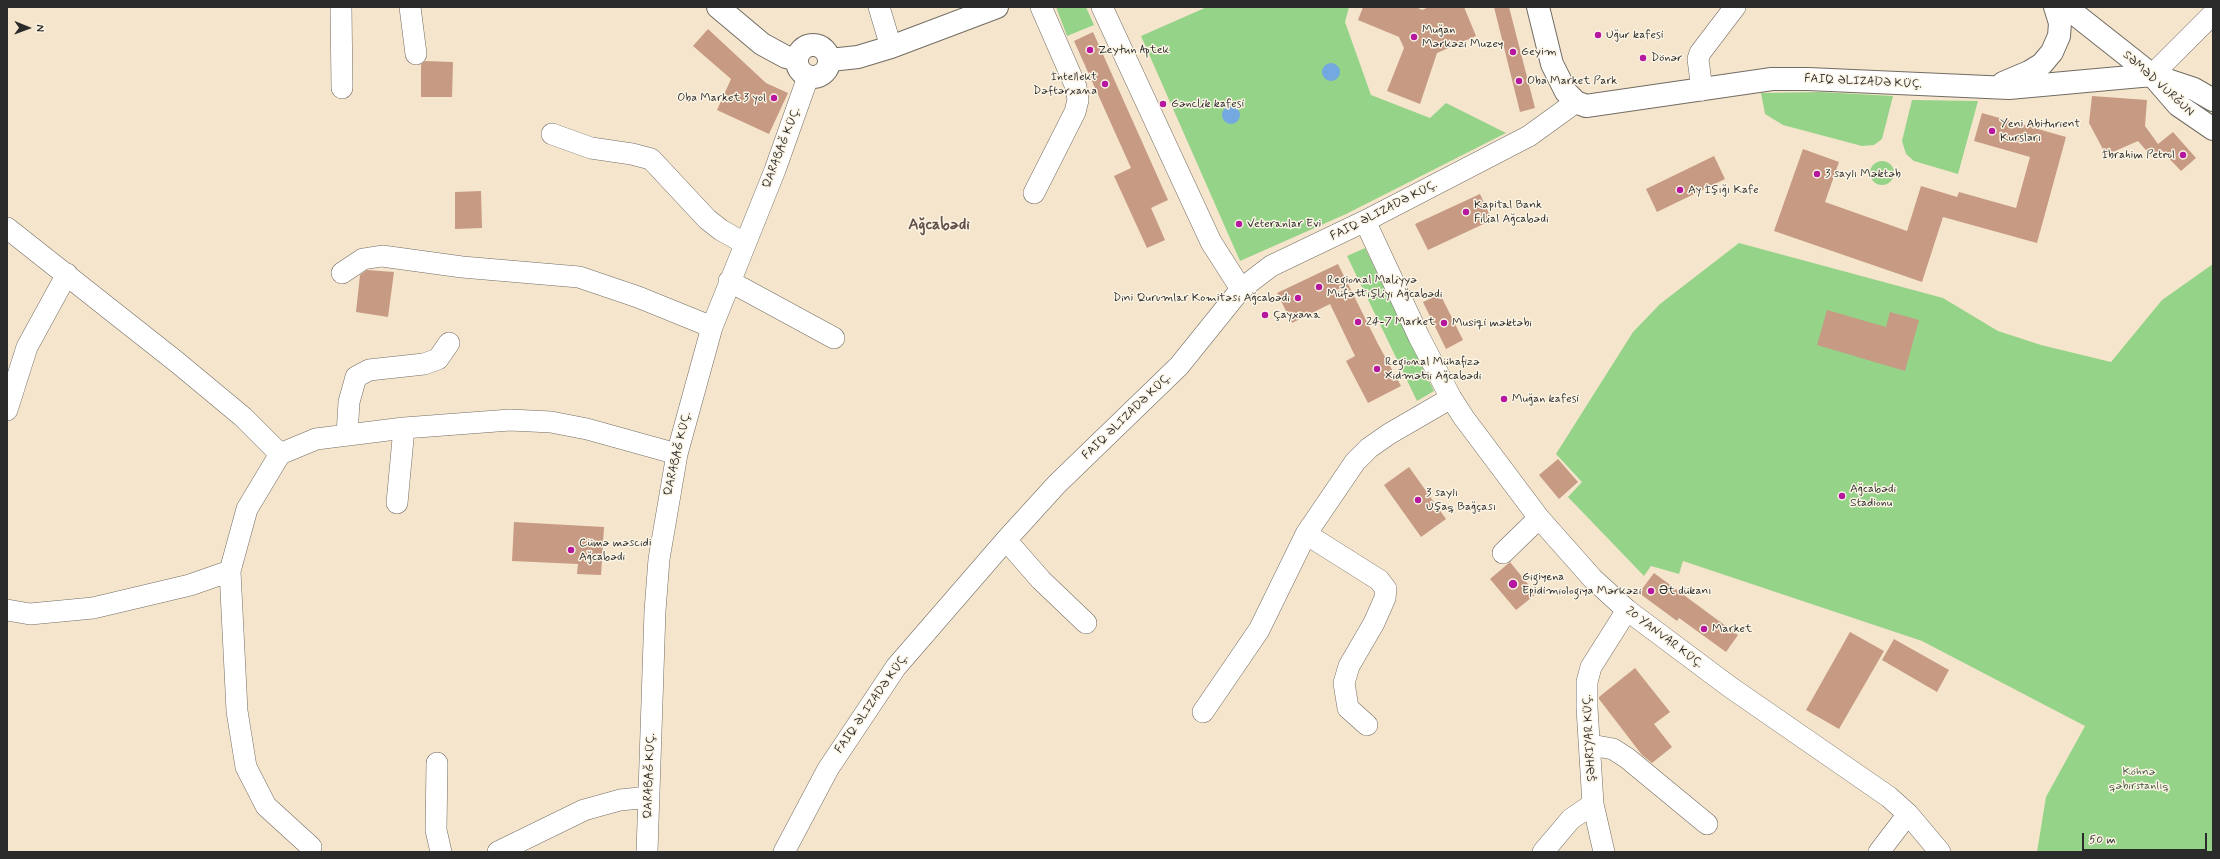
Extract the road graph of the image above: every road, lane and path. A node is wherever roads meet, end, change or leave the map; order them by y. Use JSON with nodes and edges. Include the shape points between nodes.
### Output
{"nodes":[{"id":1,"x":341,"y":7,"type":"edge"},
{"id":2,"x":410,"y":7,"type":"edge"},
{"id":3,"x":718,"y":7,"type":"edge"},
{"id":4,"x":879,"y":7,"type":"edge"},
{"id":5,"x":997,"y":7,"type":"edge"},
{"id":6,"x":1041,"y":7,"type":"edge"},
{"id":7,"x":1102,"y":7,"type":"edge"},
{"id":8,"x":1538,"y":7,"type":"edge"},
{"id":9,"x":1735,"y":7,"type":"edge"},
{"id":10,"x":2055,"y":7,"type":"edge"},
{"id":11,"x":2066,"y":7,"type":"edge"},
{"id":12,"x":2213,"y":14,"type":"edge"},
{"id":13,"x":891,"y":47,"type":"junction"},
{"id":14,"x":416,"y":54,"type":"dead end"},
{"id":15,"x":802,"y":68,"type":"junction"},
{"id":16,"x":2152,"y":75,"type":"junction"},
{"id":17,"x":342,"y":88,"type":"dead end"},
{"id":18,"x":1984,"y":88,"type":"junction"},
{"id":19,"x":1702,"y":90,"type":"junction"},
{"id":20,"x":2213,"y":100,"type":"edge"},
{"id":21,"x":1576,"y":102,"type":"junction"},
{"id":22,"x":2213,"y":129,"type":"edge"},
{"id":23,"x":552,"y":134,"type":"dead end"},
{"id":24,"x":1034,"y":193,"type":"dead end"},
{"id":25,"x":1365,"y":222,"type":"junction"},
{"id":26,"x":7,"y":228,"type":"edge"},
{"id":27,"x":744,"y":243,"type":"junction"},
{"id":28,"x":342,"y":273,"type":"dead end"},
{"id":29,"x":68,"y":274,"type":"junction"},
{"id":30,"x":729,"y":281,"type":"junction"},
{"id":31,"x":1241,"y":289,"type":"junction"},
{"id":32,"x":712,"y":327,"type":"junction"},
{"id":33,"x":834,"y":338,"type":"dead end"},
{"id":34,"x":449,"y":343,"type":"dead end"},
{"id":35,"x":1451,"y":398,"type":"junction"},
{"id":36,"x":7,"y":410,"type":"edge"},
{"id":37,"x":404,"y":428,"type":"junction"},
{"id":38,"x":347,"y":435,"type":"junction"},
{"id":39,"x":280,"y":454,"type":"junction"},
{"id":40,"x":677,"y":454,"type":"junction"},
{"id":41,"x":397,"y":503,"type":"dead end"},
{"id":42,"x":1539,"y":518,"type":"junction"},
{"id":43,"x":1306,"y":534,"type":"junction"},
{"id":44,"x":1006,"y":540,"type":"junction"},
{"id":45,"x":1503,"y":553,"type":"dead end"},
{"id":46,"x":230,"y":570,"type":"junction"},
{"id":47,"x":7,"y":610,"type":"edge"},
{"id":48,"x":1627,"y":610,"type":"junction"},
{"id":49,"x":1086,"y":623,"type":"dead end"},
{"id":50,"x":1203,"y":712,"type":"dead end"},
{"id":51,"x":1367,"y":725,"type":"dead end"},
{"id":52,"x":1591,"y":745,"type":"junction"},
{"id":53,"x":437,"y":763,"type":"dead end"},
{"id":54,"x":649,"y":797,"type":"junction"},
{"id":55,"x":1594,"y":804,"type":"junction"},
{"id":56,"x":1908,"y":814,"type":"junction"},
{"id":57,"x":1707,"y":824,"type":"dead end"},
{"id":58,"x":313,"y":850,"type":"edge"},
{"id":59,"x":442,"y":852,"type":"edge"},
{"id":60,"x":498,"y":852,"type":"edge"},
{"id":61,"x":647,"y":852,"type":"edge"},
{"id":62,"x":785,"y":852,"type":"edge"},
{"id":63,"x":1543,"y":852,"type":"edge"},
{"id":64,"x":1604,"y":852,"type":"edge"},
{"id":65,"x":1879,"y":852,"type":"edge"},
{"id":66,"x":1940,"y":852,"type":"edge"}],
"edges":[{"from":1,"to":17,"type":"street"},
{"from":2,"to":14,"type":"street"},
{"from":3,"to":15,"type":"main road","via":[[762,44]]},
{"from":4,"to":13,"type":"street"},
{"from":5,"to":13,"type":"main road"},
{"from":6,"to":24,"type":"street","via":[[1076,87],[1078,100],[1075,112]]},
{"from":7,"to":31,"type":"street","via":[[1211,242]]},
{"from":8,"to":21,"type":"main road","via":[[1552,64],[1566,92]]},
{"from":9,"to":19,"type":"street","via":[[1700,53],[1698,59]]},
{"from":10,"to":18,"type":"main road","via":[[2060,23],[2059,36],[2052,52],[2042,64],[2007,82]]},
{"from":11,"to":16,"type":"main road","name":"SƏMƏD VURĞUN"},
{"from":12,"to":16,"type":"street"},
{"from":13,"to":15,"type":"main road","via":[[858,57],[830,60],[825,50],[811,45],[802,50]]},
{"from":15,"to":27,"type":"street","name":"QARABAĞ KÜÇ.","via":[[777,164]]},
{"from":16,"to":18,"type":"main road","name":"FAIQ ƏLIZADƏ KÜÇ.","via":[[2029,87]]},
{"from":16,"to":20,"type":"main road","via":[[2194,89]]},
{"from":16,"to":22,"type":"main road","name":"SƏMƏD VURĞUN","via":[[2178,105]]},
{"from":18,"to":19,"type":"main road","name":"FAIQ ƏLIZADƏ KÜÇ.","via":[[1772,79]]},
{"from":19,"to":21,"type":"main road","name":"FAIQ ƏLIZADƏ KÜÇ.","via":[[1595,106]]},
{"from":21,"to":25,"type":"street","name":"FAIQ ƏLIZADƏ KÜÇ.","via":[[1529,136]]},
{"from":23,"to":27,"type":"street","via":[[591,148],[651,159],[707,219]]},
{"from":25,"to":31,"type":"street","name":"FAIQ ƏLIZADƏ KÜÇ.","via":[[1271,266]]},
{"from":25,"to":35,"type":"street","name":"20 YANVAR KÜÇ."},
{"from":26,"to":29,"type":"street"},
{"from":27,"to":30,"type":"street","name":"QARABAĞ KÜÇ."},
{"from":28,"to":32,"type":"street","via":[[363,260],[382,256],[462,267],[579,278],[638,297]]},
{"from":29,"to":36,"type":"street","via":[[27,347]]},
{"from":29,"to":39,"type":"street","via":[[243,417]]},
{"from":30,"to":32,"type":"street","name":"QARABAĞ KÜÇ."},
{"from":30,"to":33,"type":"street"},
{"from":31,"to":44,"type":"street","name":"FAIQ ƏLIZADƏ KÜÇ.","via":[[1179,366],[1057,484]]},
{"from":32,"to":40,"type":"street","name":"QARABAĞ KÜÇ."},
{"from":34,"to":38,"type":"street","via":[[438,359],[424,364],[369,370],[356,377],[349,402]]},
{"from":35,"to":42,"type":"street","name":"20 YANVAR KÜÇ.","via":[[1479,440]]},
{"from":35,"to":43,"type":"street","via":[[1369,448],[1355,462]]},
{"from":37,"to":38,"type":"street"},
{"from":37,"to":40,"type":"street","via":[[510,420],[551,422],[587,429]]},
{"from":37,"to":41,"type":"street"},
{"from":38,"to":39,"type":"street","via":[[316,439]]},
{"from":39,"to":46,"type":"street","via":[[247,509]]},
{"from":40,"to":54,"type":"street","name":"QARABAĞ KÜÇ.","via":[[659,559],[655,604]]},
{"from":42,"to":45,"type":"street"},
{"from":42,"to":48,"type":"street","name":"20 YANVAR KÜÇ.","via":[[1593,579]]},
{"from":43,"to":50,"type":"street","via":[[1259,630]]},
{"from":43,"to":51,"type":"street","via":[[1379,580],[1386,589],[1385,598],[1374,623],[1348,666],[1344,683],[1348,708]]},
{"from":44,"to":49,"type":"street","via":[[1041,580]]},
{"from":44,"to":62,"type":"street","name":"FAIQ ƏLIZADƏ KÜÇ.","via":[[896,667],[828,769]]},
{"from":46,"to":47,"type":"street","via":[[190,585],[94,608],[30,614]]},
{"from":46,"to":58,"type":"street","via":[[237,711],[246,767],[266,806]]},
{"from":48,"to":52,"type":"street","name":"ŞƏHRIYAR KÜÇ.","via":[[1591,667],[1587,682]]},
{"from":48,"to":56,"type":"street","name":"20 YANVAR KÜÇ.","via":[[1730,687],[1889,797]]},
{"from":52,"to":55,"type":"street","name":"ŞƏHRIYAR KÜÇ."},
{"from":52,"to":57,"type":"street","via":[[1613,750],[1627,758]]},
{"from":53,"to":59,"type":"street","via":[[436,830]]},
{"from":54,"to":60,"type":"street","via":[[620,800],[584,810]]},
{"from":54,"to":61,"type":"street","name":"QARABAĞ KÜÇ."},
{"from":55,"to":63,"type":"street","via":[[1571,819]]},
{"from":55,"to":64,"type":"street","name":"ŞƏHRIYAR KÜÇ."},
{"from":56,"to":65,"type":"street"},
{"from":56,"to":66,"type":"street","name":"20 YANVAR KÜÇ."}]}
